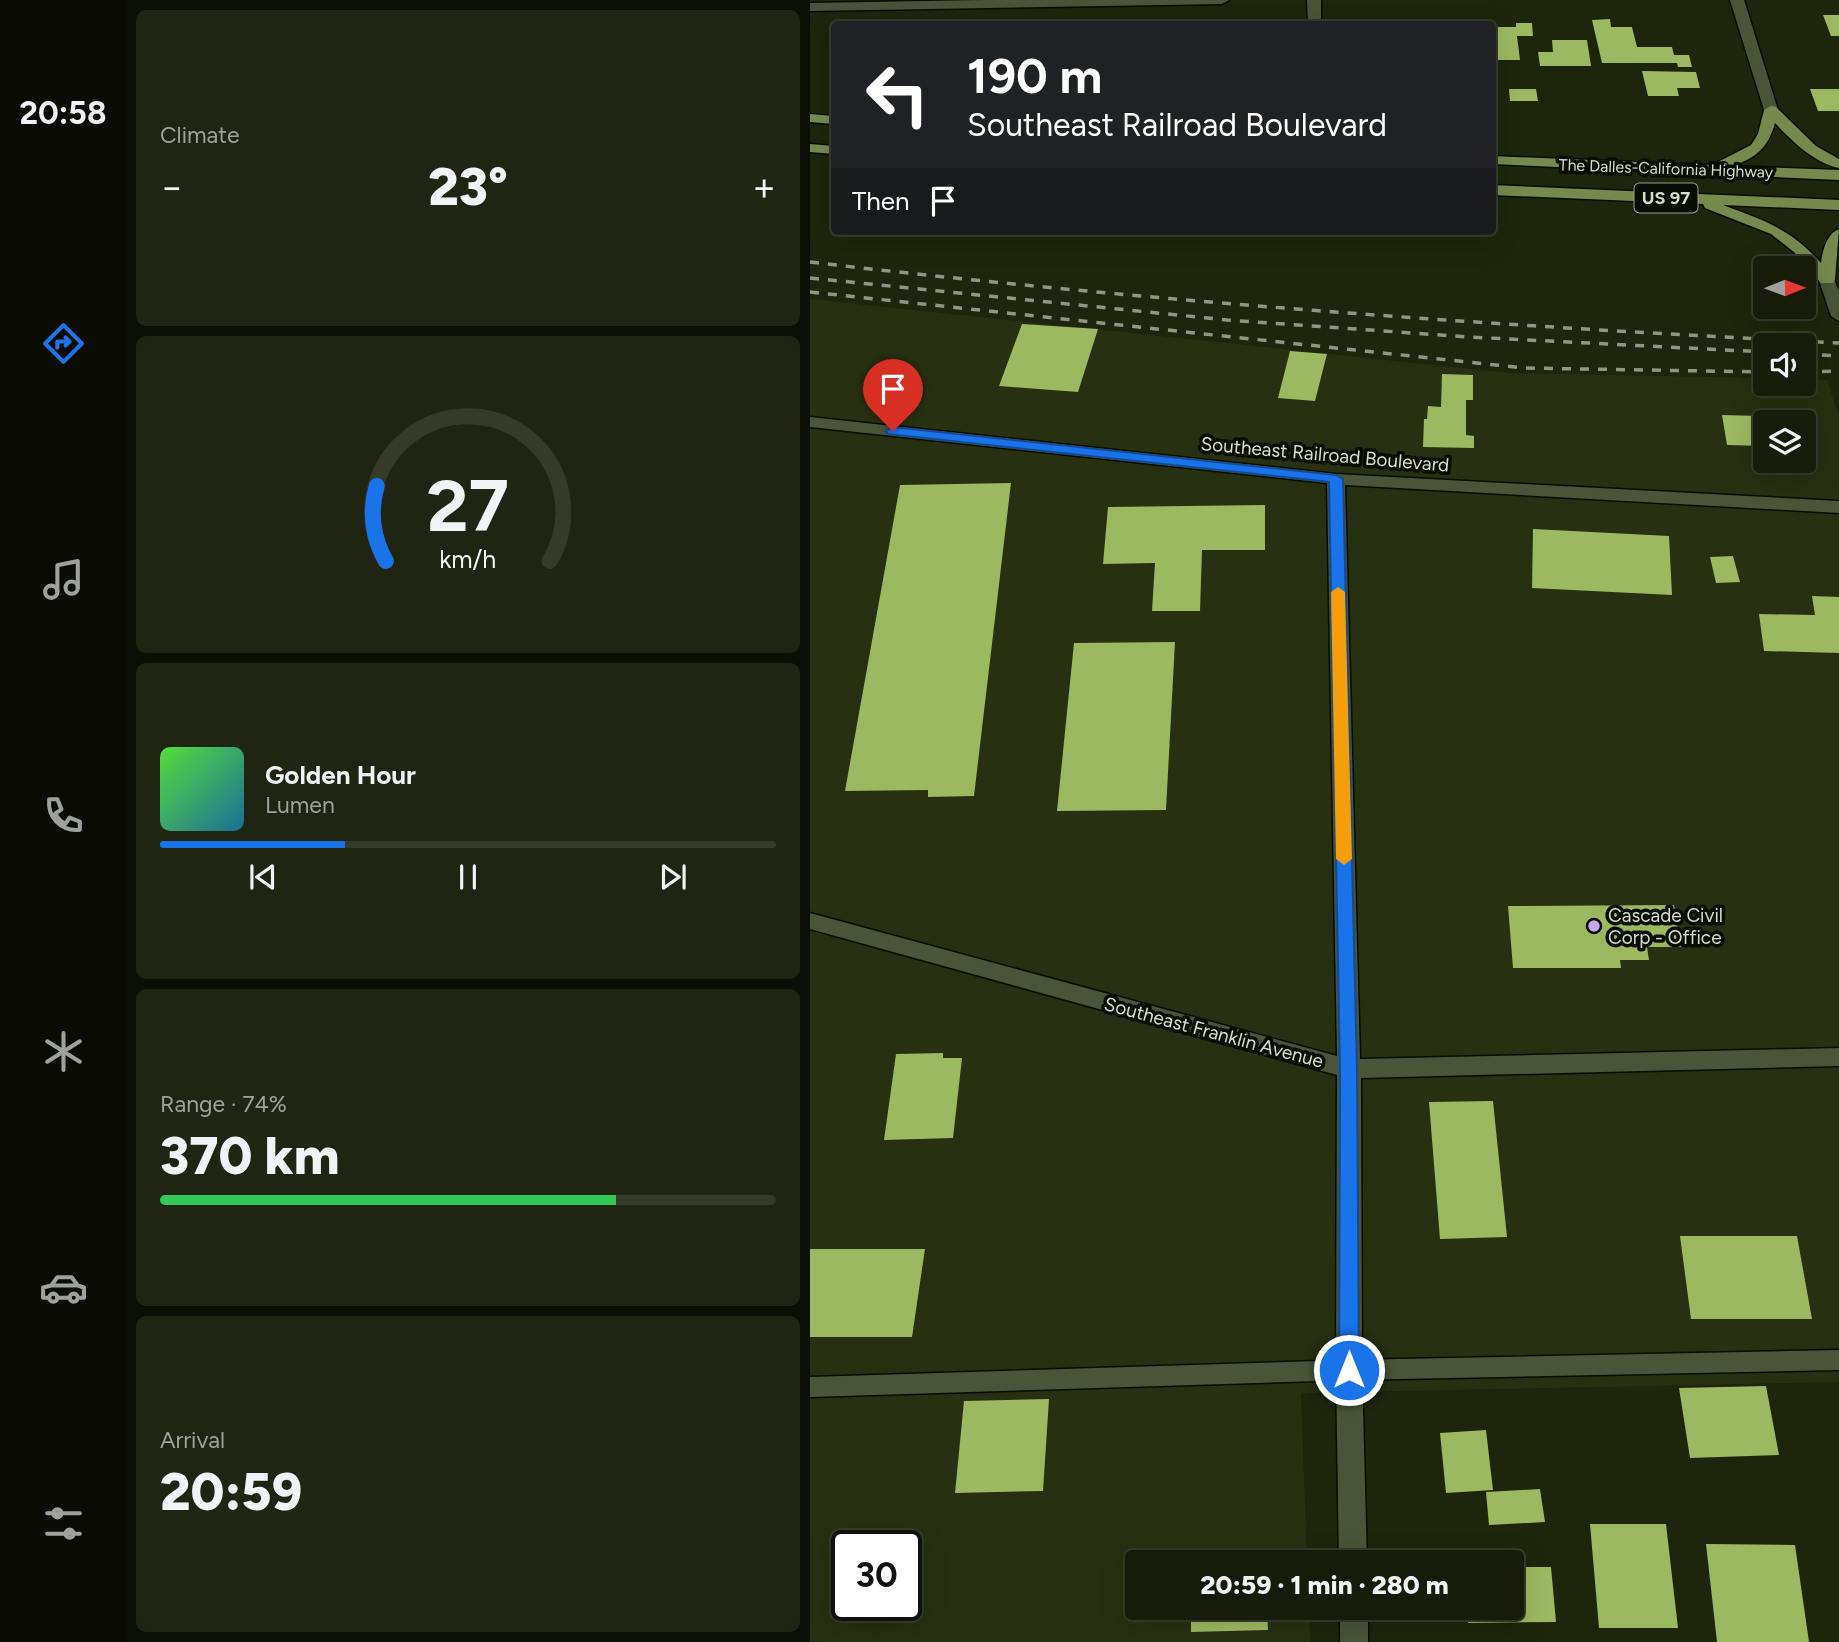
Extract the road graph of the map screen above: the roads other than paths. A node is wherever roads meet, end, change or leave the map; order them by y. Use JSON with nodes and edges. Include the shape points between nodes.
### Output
{"nodes":[{"id":1,"x":1222,"y":0,"type":"edge"},
{"id":2,"x":1314,"y":0,"type":"edge"},
{"id":3,"x":1737,"y":0,"type":"edge"},
{"id":4,"x":883,"y":4,"type":"edge"},
{"id":5,"x":810,"y":7,"type":"edge"},
{"id":6,"x":878,"y":21,"type":"edge"},
{"id":7,"x":1315,"y":21,"type":"edge"},
{"id":8,"x":1771,"y":110,"type":"junction"},
{"id":9,"x":810,"y":118,"type":"edge"},
{"id":10,"x":831,"y":120,"type":"edge"},
{"id":11,"x":810,"y":148,"type":"edge"},
{"id":12,"x":831,"y":150,"type":"edge"},
{"id":13,"x":1496,"y":160,"type":"edge"},
{"id":14,"x":1839,"y":164,"type":"edge"},
{"id":15,"x":1705,"y":169,"type":"junction"},
{"id":16,"x":1839,"y":175,"type":"edge"},
{"id":17,"x":1496,"y":190,"type":"edge"},
{"id":18,"x":1695,"y":199,"type":"junction"},
{"id":19,"x":1839,"y":205,"type":"edge"},
{"id":20,"x":1839,"y":234,"type":"edge"},
{"id":21,"x":1827,"y":280,"type":"junction"},
{"id":22,"x":1839,"y":316,"type":"edge"},
{"id":23,"x":810,"y":422,"type":"edge"},
{"id":24,"x":1336,"y":479,"type":"junction"},
{"id":25,"x":1839,"y":507,"type":"edge"},
{"id":26,"x":810,"y":921,"type":"edge"},
{"id":27,"x":1839,"y":1057,"type":"edge"},
{"id":28,"x":1349,"y":1069,"type":"junction"},
{"id":29,"x":1839,"y":1360,"type":"edge"},
{"id":30,"x":1349,"y":1370,"type":"junction"},
{"id":31,"x":810,"y":1387,"type":"edge"},
{"id":32,"x":1353,"y":1550,"type":"edge"},
{"id":33,"x":1354,"y":1620,"type":"edge"},
{"id":34,"x":1354,"y":1642,"type":"edge"}],
"edges":[{"from":1,"to":4,"type":"street"},
{"from":2,"to":7,"type":"street"},
{"from":3,"to":8,"type":"street"},
{"from":4,"to":5,"type":"street"},
{"from":4,"to":6,"type":"street"},
{"from":8,"to":14,"type":"highway","via":[[1793,133]]},
{"from":8,"to":15,"type":"highway","via":[[1762,146],[1751,155]]},
{"from":9,"to":10,"type":"highway"},
{"from":11,"to":12,"type":"highway"},
{"from":13,"to":15,"type":"highway","name":"The Dalles-California Highway","number":"US 97"},
{"from":15,"to":16,"type":"highway","name":"The Dalles-California Highway","number":"US 97"},
{"from":17,"to":18,"type":"highway","name":"The Dalles-California Highway","number":"US 97"},
{"from":18,"to":19,"type":"highway","name":"The Dalles-California Highway","number":"US 97"},
{"from":18,"to":21,"type":"highway","via":[[1777,231]]},
{"from":20,"to":21,"type":"highway","via":[[1830,253]]},
{"from":21,"to":22,"type":"street"},
{"from":23,"to":24,"type":"street","name":"Southeast Railroad Boulevard"},
{"from":24,"to":25,"type":"street","name":"Southeast Railroad Boulevard"},
{"from":24,"to":28,"type":"street"},
{"from":26,"to":28,"type":"street","name":"Southeast Franklin Avenue"},
{"from":27,"to":28,"type":"street","name":"Southeast Franklin Avenue"},
{"from":28,"to":30,"type":"street"},
{"from":29,"to":30,"type":"lane"},
{"from":30,"to":31,"type":"lane"},
{"from":30,"to":32,"type":"street"},
{"from":33,"to":34,"type":"street"}]}
